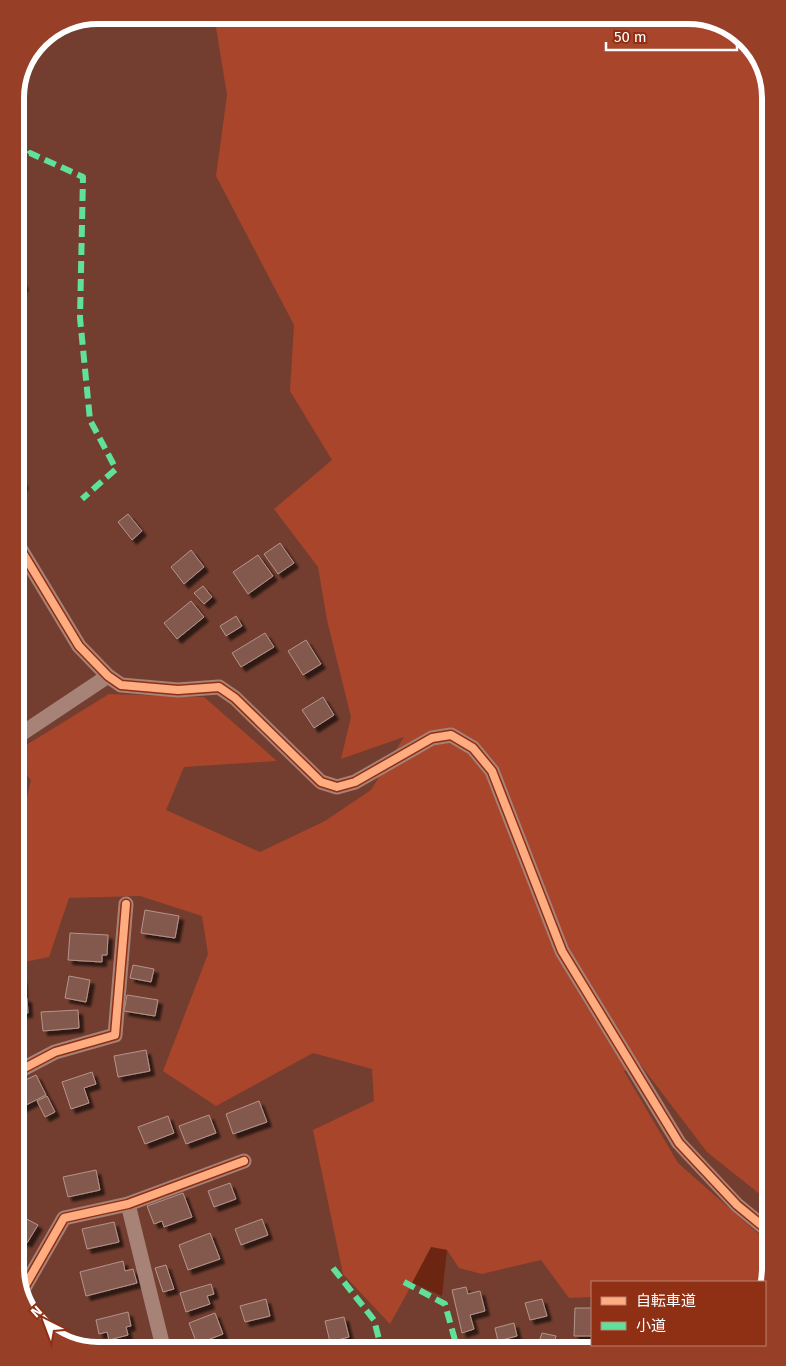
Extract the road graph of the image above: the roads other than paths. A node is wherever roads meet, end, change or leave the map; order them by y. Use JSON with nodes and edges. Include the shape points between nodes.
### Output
{"nodes":[{"id":1,"x":24,"y":555,"type":"edge"},
{"id":2,"x":108,"y":676,"type":"junction"},
{"id":3,"x":24,"y":732,"type":"edge"},
{"id":4,"x":126,"y":904,"type":"dead end"},
{"id":5,"x":24,"y":1068,"type":"edge"},
{"id":6,"x":244,"y":1161,"type":"dead end"},
{"id":7,"x":128,"y":1204,"type":"junction"},
{"id":8,"x":762,"y":1226,"type":"edge"},
{"id":9,"x":26,"y":1285,"type":"edge"},
{"id":10,"x":162,"y":1342,"type":"edge"}],
"edges":[{"from":1,"to":2,"type":"street","via":[[79,646]]},
{"from":2,"to":3,"type":"street"},
{"from":2,"to":8,"type":"street","via":[[120,686],[178,690],[219,687],[235,698],[321,782],[337,787],[355,782],[432,738],[451,735],[473,748],[492,772],[562,951],[679,1143],[737,1205]]},
{"from":4,"to":5,"type":"street","via":[[115,1035],[54,1052]]},
{"from":6,"to":7,"type":"street"},
{"from":7,"to":9,"type":"street","via":[[64,1218]]},
{"from":7,"to":10,"type":"street"}]}
